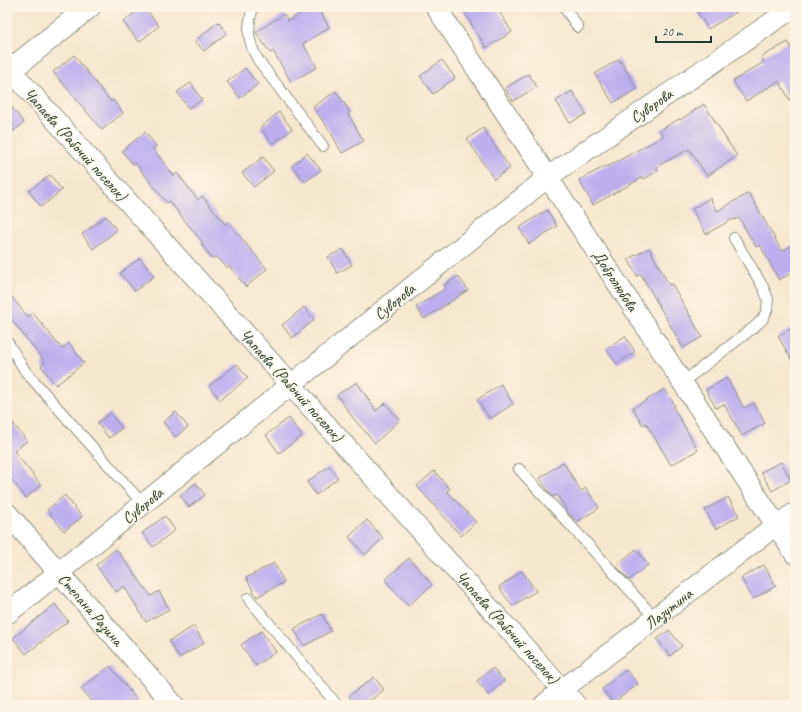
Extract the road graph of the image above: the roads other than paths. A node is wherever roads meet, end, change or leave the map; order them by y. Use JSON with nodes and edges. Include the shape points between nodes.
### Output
{"nodes":[{"id":1,"x":88,"y":7,"type":"edge"},
{"id":2,"x":253,"y":7,"type":"edge"},
{"id":3,"x":436,"y":7,"type":"edge"},
{"id":4,"x":564,"y":7,"type":"edge"},
{"id":5,"x":794,"y":7,"type":"edge"},
{"id":6,"x":578,"y":27,"type":"dead end"},
{"id":7,"x":8,"y":70,"type":"edge"},
{"id":8,"x":323,"y":146,"type":"dead end"},
{"id":9,"x":548,"y":177,"type":"junction"},
{"id":10,"x":734,"y":238,"type":"dead end"},
{"id":11,"x":7,"y":341,"type":"edge"},
{"id":12,"x":683,"y":382,"type":"junction"},
{"id":13,"x":291,"y":384,"type":"junction"},
{"id":14,"x":519,"y":469,"type":"dead end"},
{"id":15,"x":143,"y":504,"type":"junction"},
{"id":16,"x":7,"y":513,"type":"edge"},
{"id":17,"x":795,"y":513,"type":"edge"},
{"id":18,"x":776,"y":525,"type":"junction"},
{"id":19,"x":795,"y":554,"type":"edge"},
{"id":20,"x":58,"y":572,"type":"junction"},
{"id":21,"x":248,"y":598,"type":"dead end"},
{"id":22,"x":7,"y":614,"type":"edge"},
{"id":23,"x":655,"y":618,"type":"junction"},
{"id":24,"x":563,"y":689,"type":"junction"},
{"id":25,"x":174,"y":705,"type":"edge"},
{"id":26,"x":337,"y":705,"type":"edge"},
{"id":27,"x":544,"y":705,"type":"edge"},
{"id":28,"x":576,"y":705,"type":"edge"}],
"edges":[{"from":1,"to":7,"type":"street"},
{"from":2,"to":8,"type":"lane","via":[[249,38],[252,49]]},
{"from":3,"to":9,"type":"street","name":"Добролюбова"},
{"from":4,"to":6,"type":"lane"},
{"from":5,"to":9,"type":"street","name":"Суворова"},
{"from":7,"to":13,"type":"street","name":"Чапаева (Рабочий поселок)"},
{"from":9,"to":12,"type":"street","name":"Добролюбова"},
{"from":9,"to":13,"type":"street","name":"Суворова"},
{"from":10,"to":12,"type":"lane","via":[[763,287],[768,299],[767,310],[762,320],[753,328]]},
{"from":11,"to":15,"type":"lane","via":[[25,371]]},
{"from":12,"to":18,"type":"street","name":"Добролюбова"},
{"from":13,"to":15,"type":"street","name":"Суворова"},
{"from":13,"to":24,"type":"street","name":"Чапаева (Рабочий поселок)"},
{"from":14,"to":23,"type":"lane"},
{"from":15,"to":20,"type":"street","name":"Суворова"},
{"from":16,"to":20,"type":"street","name":"Степана Разина"},
{"from":17,"to":18,"type":"street","name":"Лазутина"},
{"from":18,"to":19,"type":"street","name":"Добролюбова"},
{"from":18,"to":23,"type":"street","name":"Лазутина"},
{"from":20,"to":22,"type":"street","name":"Суворова"},
{"from":20,"to":25,"type":"street","name":"Степана Разина"},
{"from":21,"to":26,"type":"lane"},
{"from":23,"to":24,"type":"street","name":"Лазутина"},
{"from":24,"to":27,"type":"street","name":"Лазутина"},
{"from":24,"to":28,"type":"street","name":"Чапаева (Рабочий поселок)"}]}
